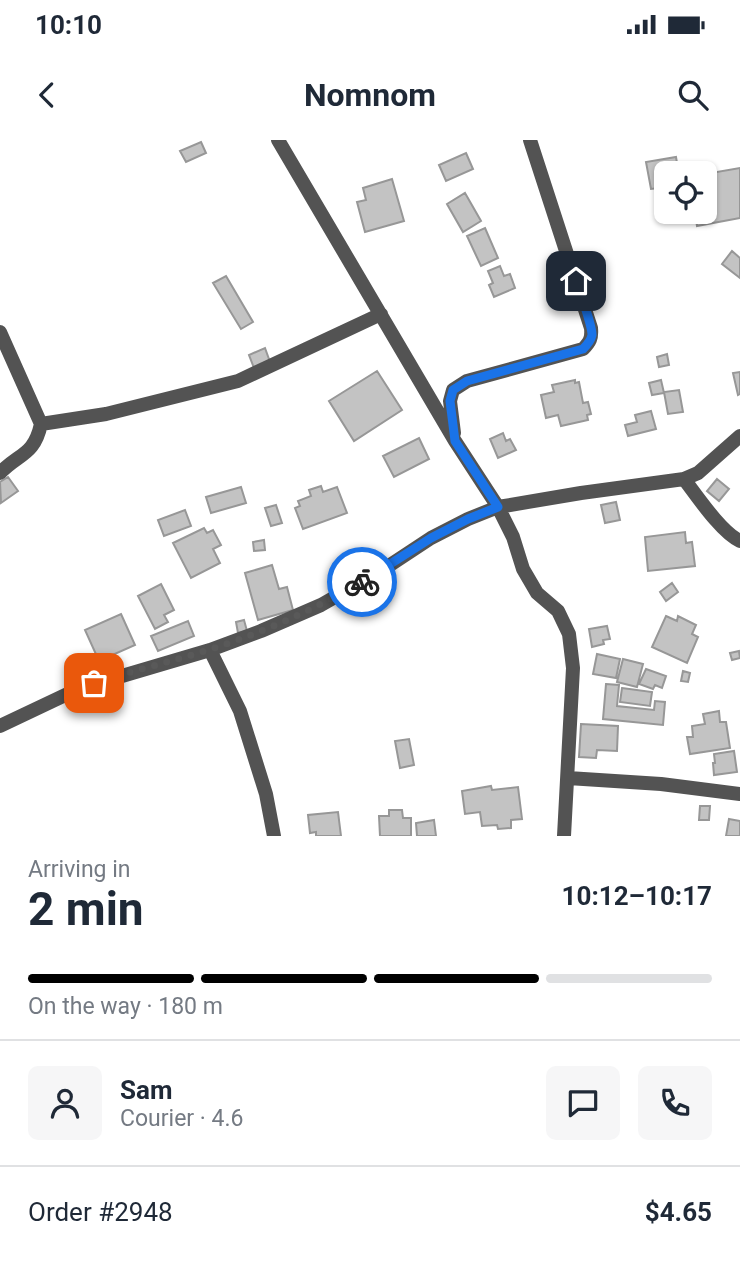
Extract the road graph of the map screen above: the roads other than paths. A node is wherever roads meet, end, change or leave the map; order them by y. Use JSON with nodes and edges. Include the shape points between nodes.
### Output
{"nodes":[{"id":1,"x":278,"y":140,"type":"edge"},
{"id":2,"x":530,"y":140,"type":"edge"},
{"id":3,"x":381,"y":314,"type":"junction"},
{"id":4,"x":0,"y":332,"type":"edge"},
{"id":5,"x":41,"y":424,"type":"junction"},
{"id":6,"x":740,"y":436,"type":"edge"},
{"id":7,"x":455,"y":441,"type":"junction"},
{"id":8,"x":0,"y":473,"type":"edge"},
{"id":9,"x":684,"y":479,"type":"junction"},
{"id":10,"x":498,"y":507,"type":"junction"},
{"id":11,"x":740,"y":541,"type":"edge"},
{"id":12,"x":209,"y":650,"type":"junction"},
{"id":13,"x":0,"y":726,"type":"edge"},
{"id":14,"x":568,"y":778,"type":"junction"},
{"id":15,"x":740,"y":794,"type":"edge"},
{"id":16,"x":274,"y":836,"type":"edge"},
{"id":17,"x":564,"y":836,"type":"edge"}],
"edges":[{"from":1,"to":3,"type":"street"},
{"from":2,"to":7,"type":"street","via":[[592,337],[583,349],[467,381],[453,390]]},
{"from":3,"to":5,"type":"street","via":[[237,381],[106,414]]},
{"from":3,"to":7,"type":"street"},
{"from":4,"to":5,"type":"street"},
{"from":5,"to":8,"type":"street","via":[[29,452]]},
{"from":6,"to":9,"type":"street","via":[[698,473]]},
{"from":7,"to":10,"type":"street"},
{"from":9,"to":10,"type":"street"},
{"from":9,"to":11,"type":"street"},
{"from":10,"to":12,"type":"street","via":[[431,538],[321,605]]},
{"from":10,"to":14,"type":"street","via":[[523,569],[537,593],[558,611],[569,634],[573,668]]},
{"from":12,"to":13,"type":"street","via":[[78,689]]},
{"from":12,"to":16,"type":"street","via":[[240,711]]},
{"from":14,"to":15,"type":"street"},
{"from":14,"to":17,"type":"street"}]}
